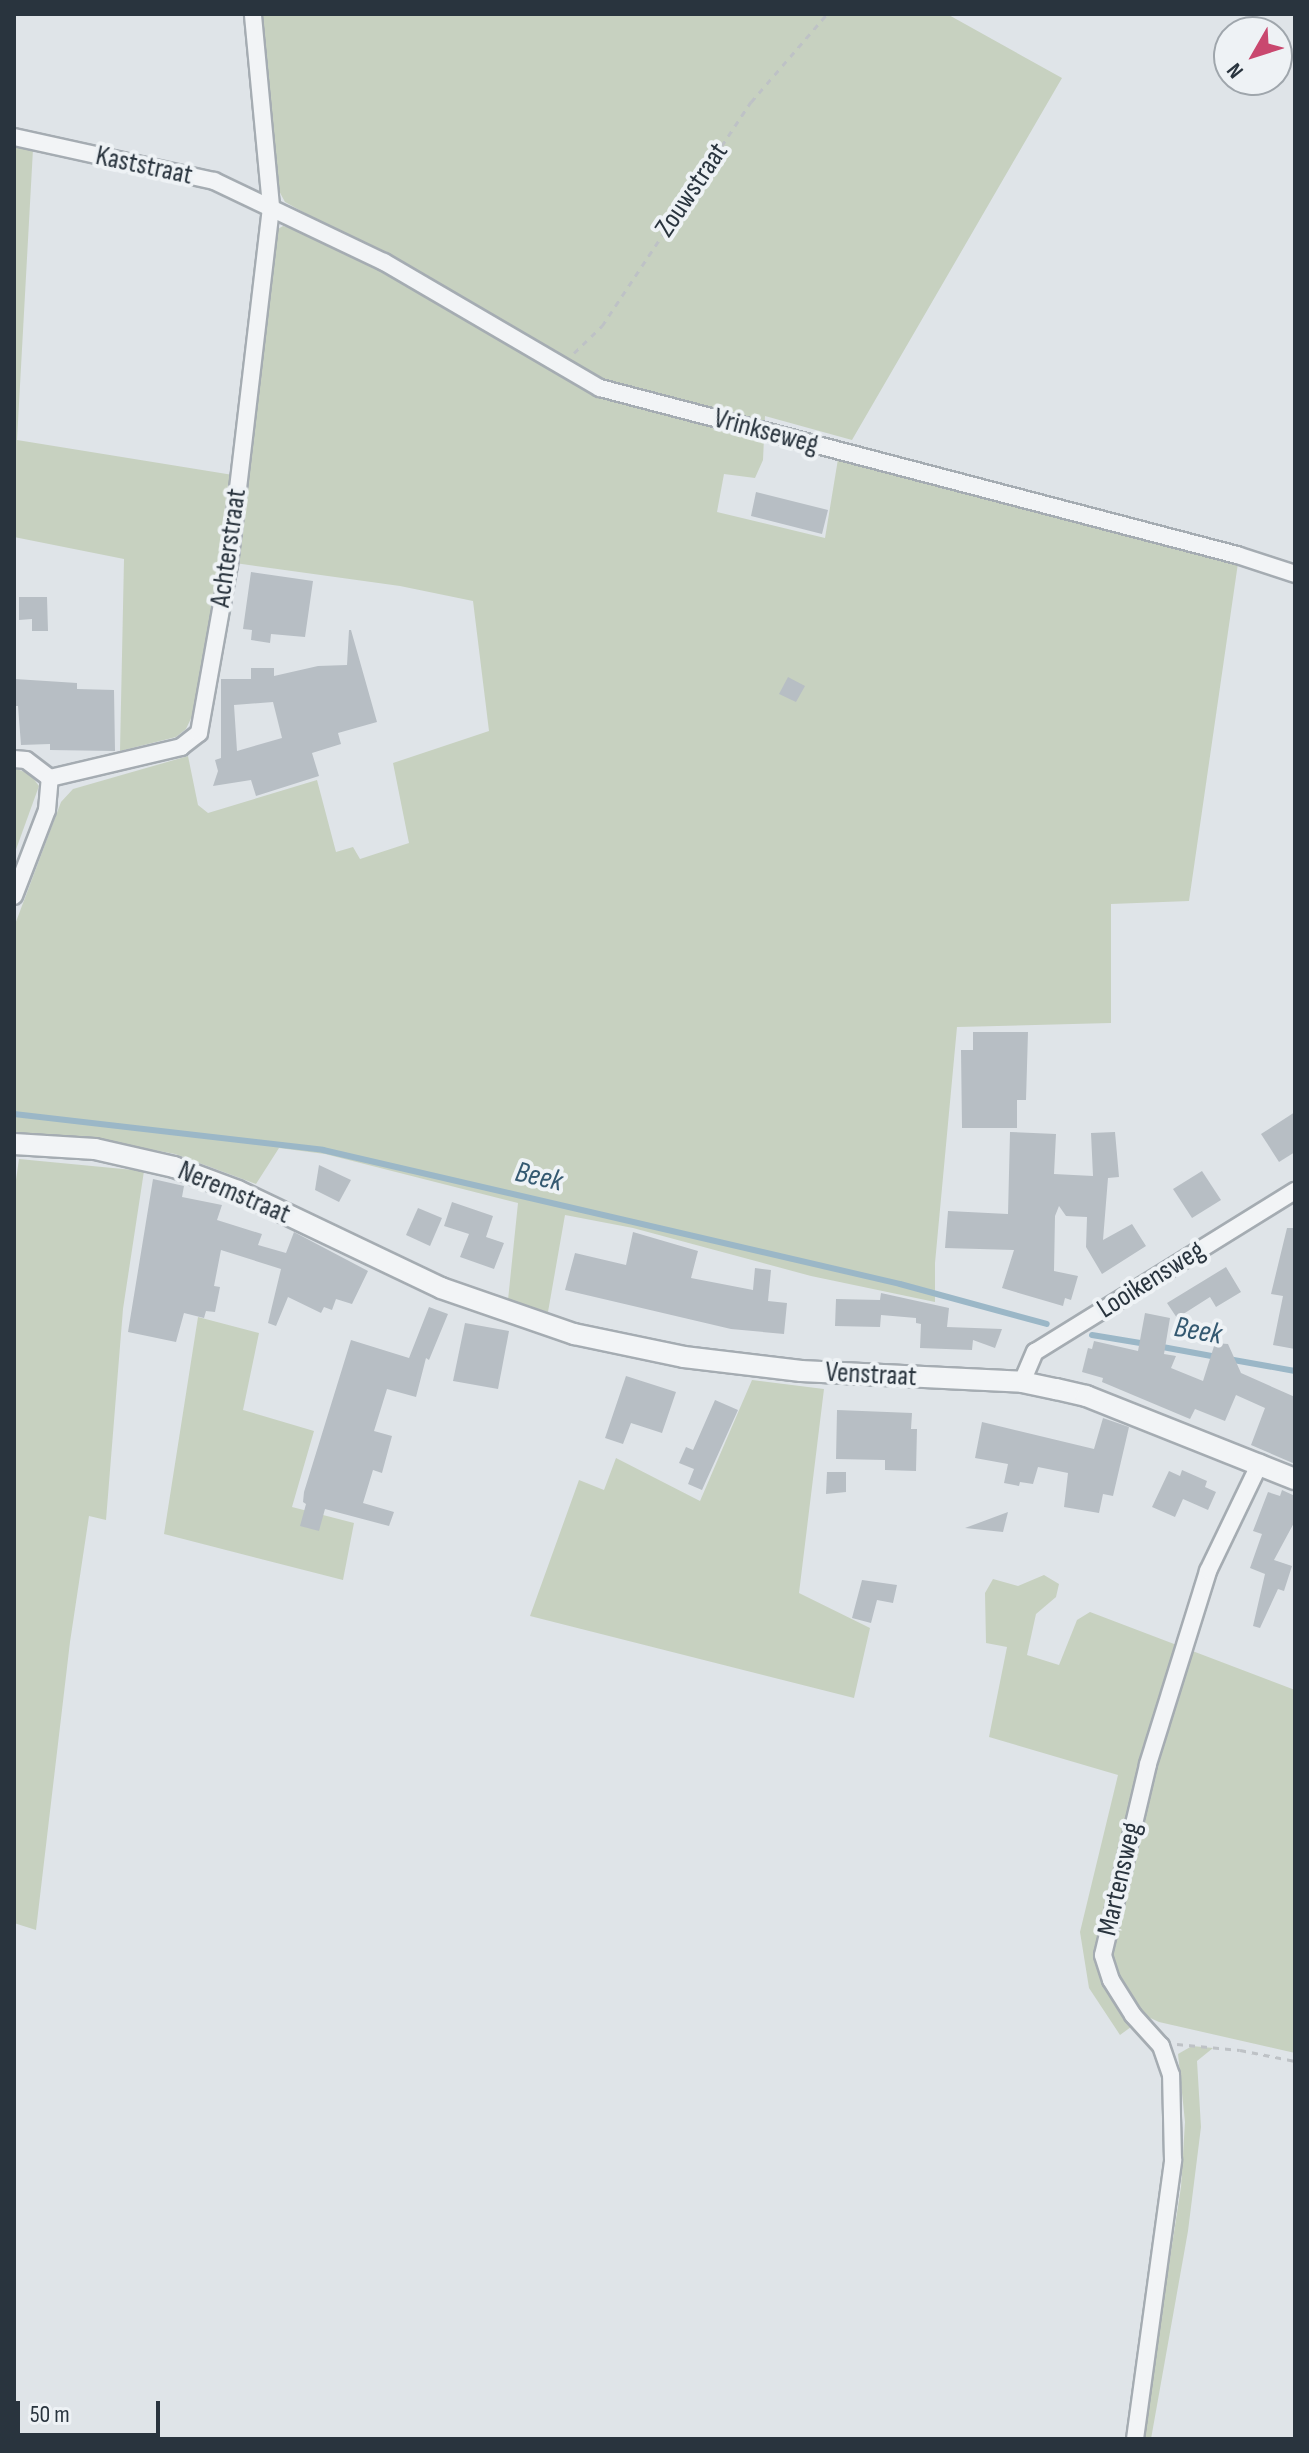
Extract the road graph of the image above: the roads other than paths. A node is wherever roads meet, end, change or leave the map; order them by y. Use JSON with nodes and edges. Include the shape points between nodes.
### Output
{"nodes":[{"id":1,"x":253,"y":14,"type":"edge"},
{"id":2,"x":14,"y":137,"type":"edge"},
{"id":3,"x":271,"y":206,"type":"junction"},
{"id":4,"x":1295,"y":574,"type":"edge"},
{"id":5,"x":14,"y":759,"type":"edge"},
{"id":6,"x":50,"y":778,"type":"junction"},
{"id":7,"x":14,"y":896,"type":"edge"},
{"id":8,"x":14,"y":1144,"type":"edge"},
{"id":9,"x":1295,"y":1191,"type":"edge"},
{"id":10,"x":441,"y":1288,"type":"joint"},
{"id":11,"x":1022,"y":1382,"type":"junction"},
{"id":12,"x":1260,"y":1463,"type":"junction"},
{"id":13,"x":1295,"y":1479,"type":"edge"},
{"id":14,"x":1135,"y":2439,"type":"edge"}],
"edges":[{"from":1,"to":3,"type":"street","name":"Achterstraat"},
{"from":2,"to":3,"type":"street","name":"Kaststraat","via":[[214,181]]},
{"from":3,"to":4,"type":"street","name":"Vrinkseweg","via":[[384,262],[600,388]]},
{"from":3,"to":6,"type":"street","name":"Achterstraat","via":[[229,565],[199,733],[181,747]]},
{"from":5,"to":6,"type":"street","via":[[26,760]]},
{"from":6,"to":7,"type":"street","via":[[47,810]]},
{"from":8,"to":10,"type":"street","name":"Neremstraat","via":[[95,1149],[174,1167],[238,1191]]},
{"from":9,"to":11,"type":"street","name":"Looikensweg","via":[[1035,1352]]},
{"from":10,"to":11,"type":"street","name":"Venstraat","via":[[574,1334],[684,1357],[801,1371]]},
{"from":11,"to":12,"type":"street","name":"Venstraat","via":[[1086,1396]]},
{"from":12,"to":13,"type":"street","name":"Venstraat"},
{"from":12,"to":14,"type":"street","name":"Martensweg","via":[[1208,1571],[1148,1764],[1103,1955],[1111,1980],[1133,2015],[1161,2046],[1171,2075],[1173,2160]]}]}
